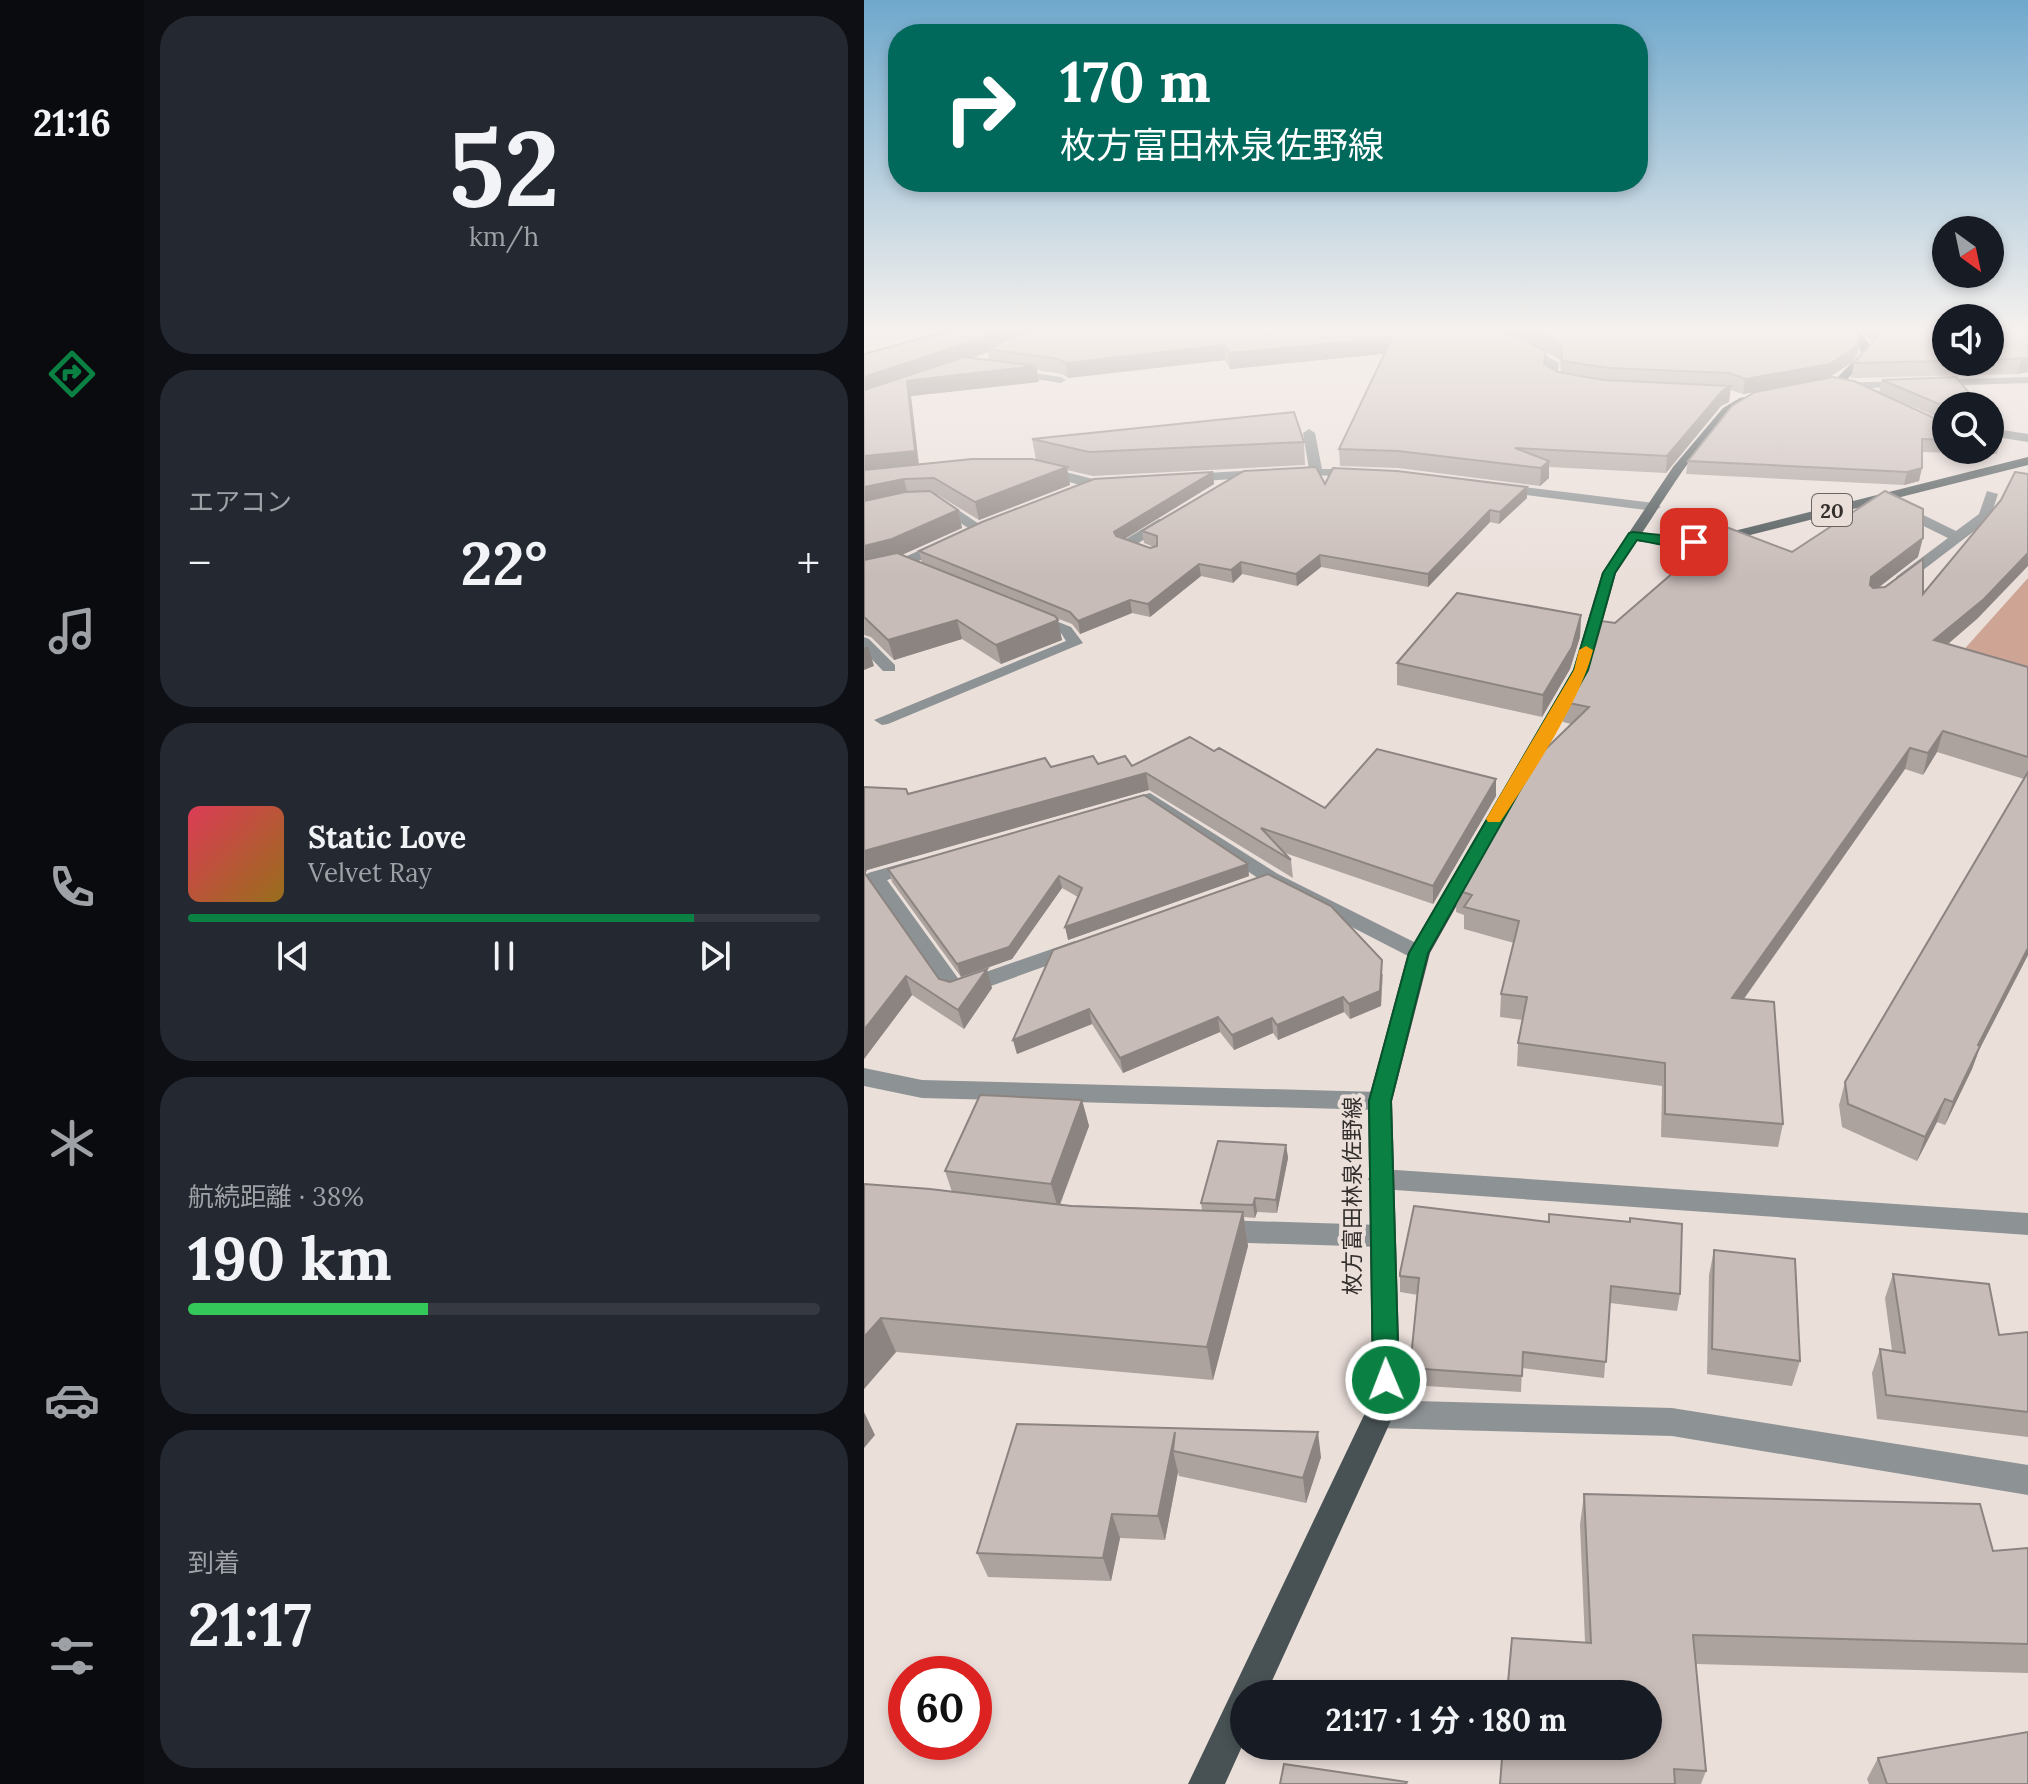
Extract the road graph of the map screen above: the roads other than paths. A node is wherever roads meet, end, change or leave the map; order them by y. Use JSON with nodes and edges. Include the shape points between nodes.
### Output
{"nodes":[{"id":1,"x":1726,"y":411,"type":"edge"},
{"id":2,"x":1309,"y":433,"type":"dead end"},
{"id":3,"x":2004,"y":434,"type":"edge"},
{"id":4,"x":2028,"y":438,"type":"edge"},
{"id":5,"x":2028,"y":461,"type":"edge"},
{"id":6,"x":1021,"y":469,"type":"edge"},
{"id":7,"x":1316,"y":471,"type":"junction"},
{"id":8,"x":1371,"y":474,"type":"edge"},
{"id":9,"x":1243,"y":475,"type":"junction"},
{"id":10,"x":1168,"y":479,"type":"edge"},
{"id":11,"x":1123,"y":481,"type":"edge"},
{"id":12,"x":1093,"y":483,"type":"junction"},
{"id":13,"x":1488,"y":486,"type":"edge"},
{"id":14,"x":1217,"y":491,"type":"edge"},
{"id":15,"x":1064,"y":494,"type":"edge"},
{"id":16,"x":1992,"y":494,"type":"dead end"},
{"id":17,"x":1878,"y":498,"type":"junction"},
{"id":18,"x":923,"y":503,"type":"edge"},
{"id":19,"x":1654,"y":507,"type":"junction"},
{"id":20,"x":1178,"y":514,"type":"edge"},
{"id":21,"x":992,"y":522,"type":"edge"},
{"id":22,"x":966,"y":534,"type":"junction"},
{"id":23,"x":1633,"y":536,"type":"junction"},
{"id":24,"x":1957,"y":537,"type":"junction"},
{"id":25,"x":1151,"y":553,"type":"edge"},
{"id":26,"x":903,"y":563,"type":"junction"},
{"id":27,"x":864,"y":573,"type":"edge"},
{"id":28,"x":932,"y":574,"type":"edge"},
{"id":29,"x":1886,"y":592,"type":"edge"},
{"id":30,"x":1015,"y":609,"type":"edge"},
{"id":31,"x":864,"y":642,"type":"edge"},
{"id":32,"x":889,"y":668,"type":"dead end"},
{"id":33,"x":882,"y":720,"type":"dead end"},
{"id":34,"x":1105,"y":811,"type":"edge"},
{"id":35,"x":936,"y":859,"type":"edge"},
{"id":36,"x":1271,"y":878,"type":"junction"},
{"id":37,"x":1241,"y":889,"type":"edge"},
{"id":38,"x":1091,"y":943,"type":"edge"},
{"id":39,"x":1419,"y":953,"type":"junction"},
{"id":40,"x":864,"y":1077,"type":"edge"},
{"id":41,"x":1380,"y":1101,"type":"junction"},
{"id":42,"x":1381,"y":1179,"type":"junction"},
{"id":43,"x":2028,"y":1224,"type":"edge"},
{"id":44,"x":1192,"y":1230,"type":"edge"},
{"id":45,"x":1382,"y":1236,"type":"junction"},
{"id":46,"x":1379,"y":1414,"type":"junction"},
{"id":47,"x":2028,"y":1480,"type":"edge"},
{"id":48,"x":1255,"y":1680,"type":"edge"},
{"id":49,"x":1230,"y":1733,"type":"edge"},
{"id":50,"x":1206,"y":1784,"type":"edge"}],
"edges":[{"from":1,"to":19,"type":"main road","name":"枚方富田林泉佐野線"},
{"from":2,"to":7,"type":"street"},
{"from":3,"to":4,"type":"street"},
{"from":5,"to":17,"type":"main road","number":"20"},
{"from":6,"to":12,"type":"street"},
{"from":7,"to":8,"type":"street"},
{"from":7,"to":9,"type":"street"},
{"from":9,"to":10,"type":"street"},
{"from":9,"to":14,"type":"street"},
{"from":11,"to":12,"type":"street"},
{"from":12,"to":15,"type":"street"},
{"from":13,"to":19,"type":"street"},
{"from":16,"to":24,"type":"street","via":[[1985,516]]},
{"from":17,"to":23,"type":"main road","number":"20","via":[[1710,541],[1677,543]]},
{"from":17,"to":24,"type":"street"},
{"from":18,"to":22,"type":"street","via":[[938,502]]},
{"from":19,"to":23,"type":"main road","name":"枚方富田林泉佐野線"},
{"from":20,"to":25,"type":"street","via":[[1126,545]]},
{"from":21,"to":22,"type":"street"},
{"from":22,"to":26,"type":"street"},
{"from":23,"to":39,"type":"main road","name":"枚方富田林泉佐野線","via":[[1609,573],[1581,670]]},
{"from":24,"to":29,"type":"street"},
{"from":26,"to":27,"type":"street"},
{"from":26,"to":28,"type":"street"},
{"from":30,"to":33,"type":"street","via":[[1066,630],[1075,643]]},
{"from":31,"to":32,"type":"street"},
{"from":34,"to":36,"type":"street","via":[[1150,798]]},
{"from":35,"to":38,"type":"street","via":[[875,877],[955,991]]},
{"from":36,"to":37,"type":"street"},
{"from":36,"to":39,"type":"street"},
{"from":39,"to":41,"type":"main road","name":"枚方富田林泉佐野線"},
{"from":40,"to":41,"type":"street","via":[[922,1089]]},
{"from":41,"to":42,"type":"main road","name":"枚方富田林泉佐野線"},
{"from":42,"to":43,"type":"street"},
{"from":42,"to":45,"type":"main road","name":"枚方富田林泉佐野線"},
{"from":44,"to":45,"type":"street"},
{"from":45,"to":46,"type":"main road","name":"枚方富田林泉佐野線","via":[[1386,1380]]},
{"from":46,"to":47,"type":"street","via":[[1672,1422]]},
{"from":46,"to":48,"type":"main road","name":"枚方富田林泉佐野線"},
{"from":49,"to":50,"type":"main road"}]}
